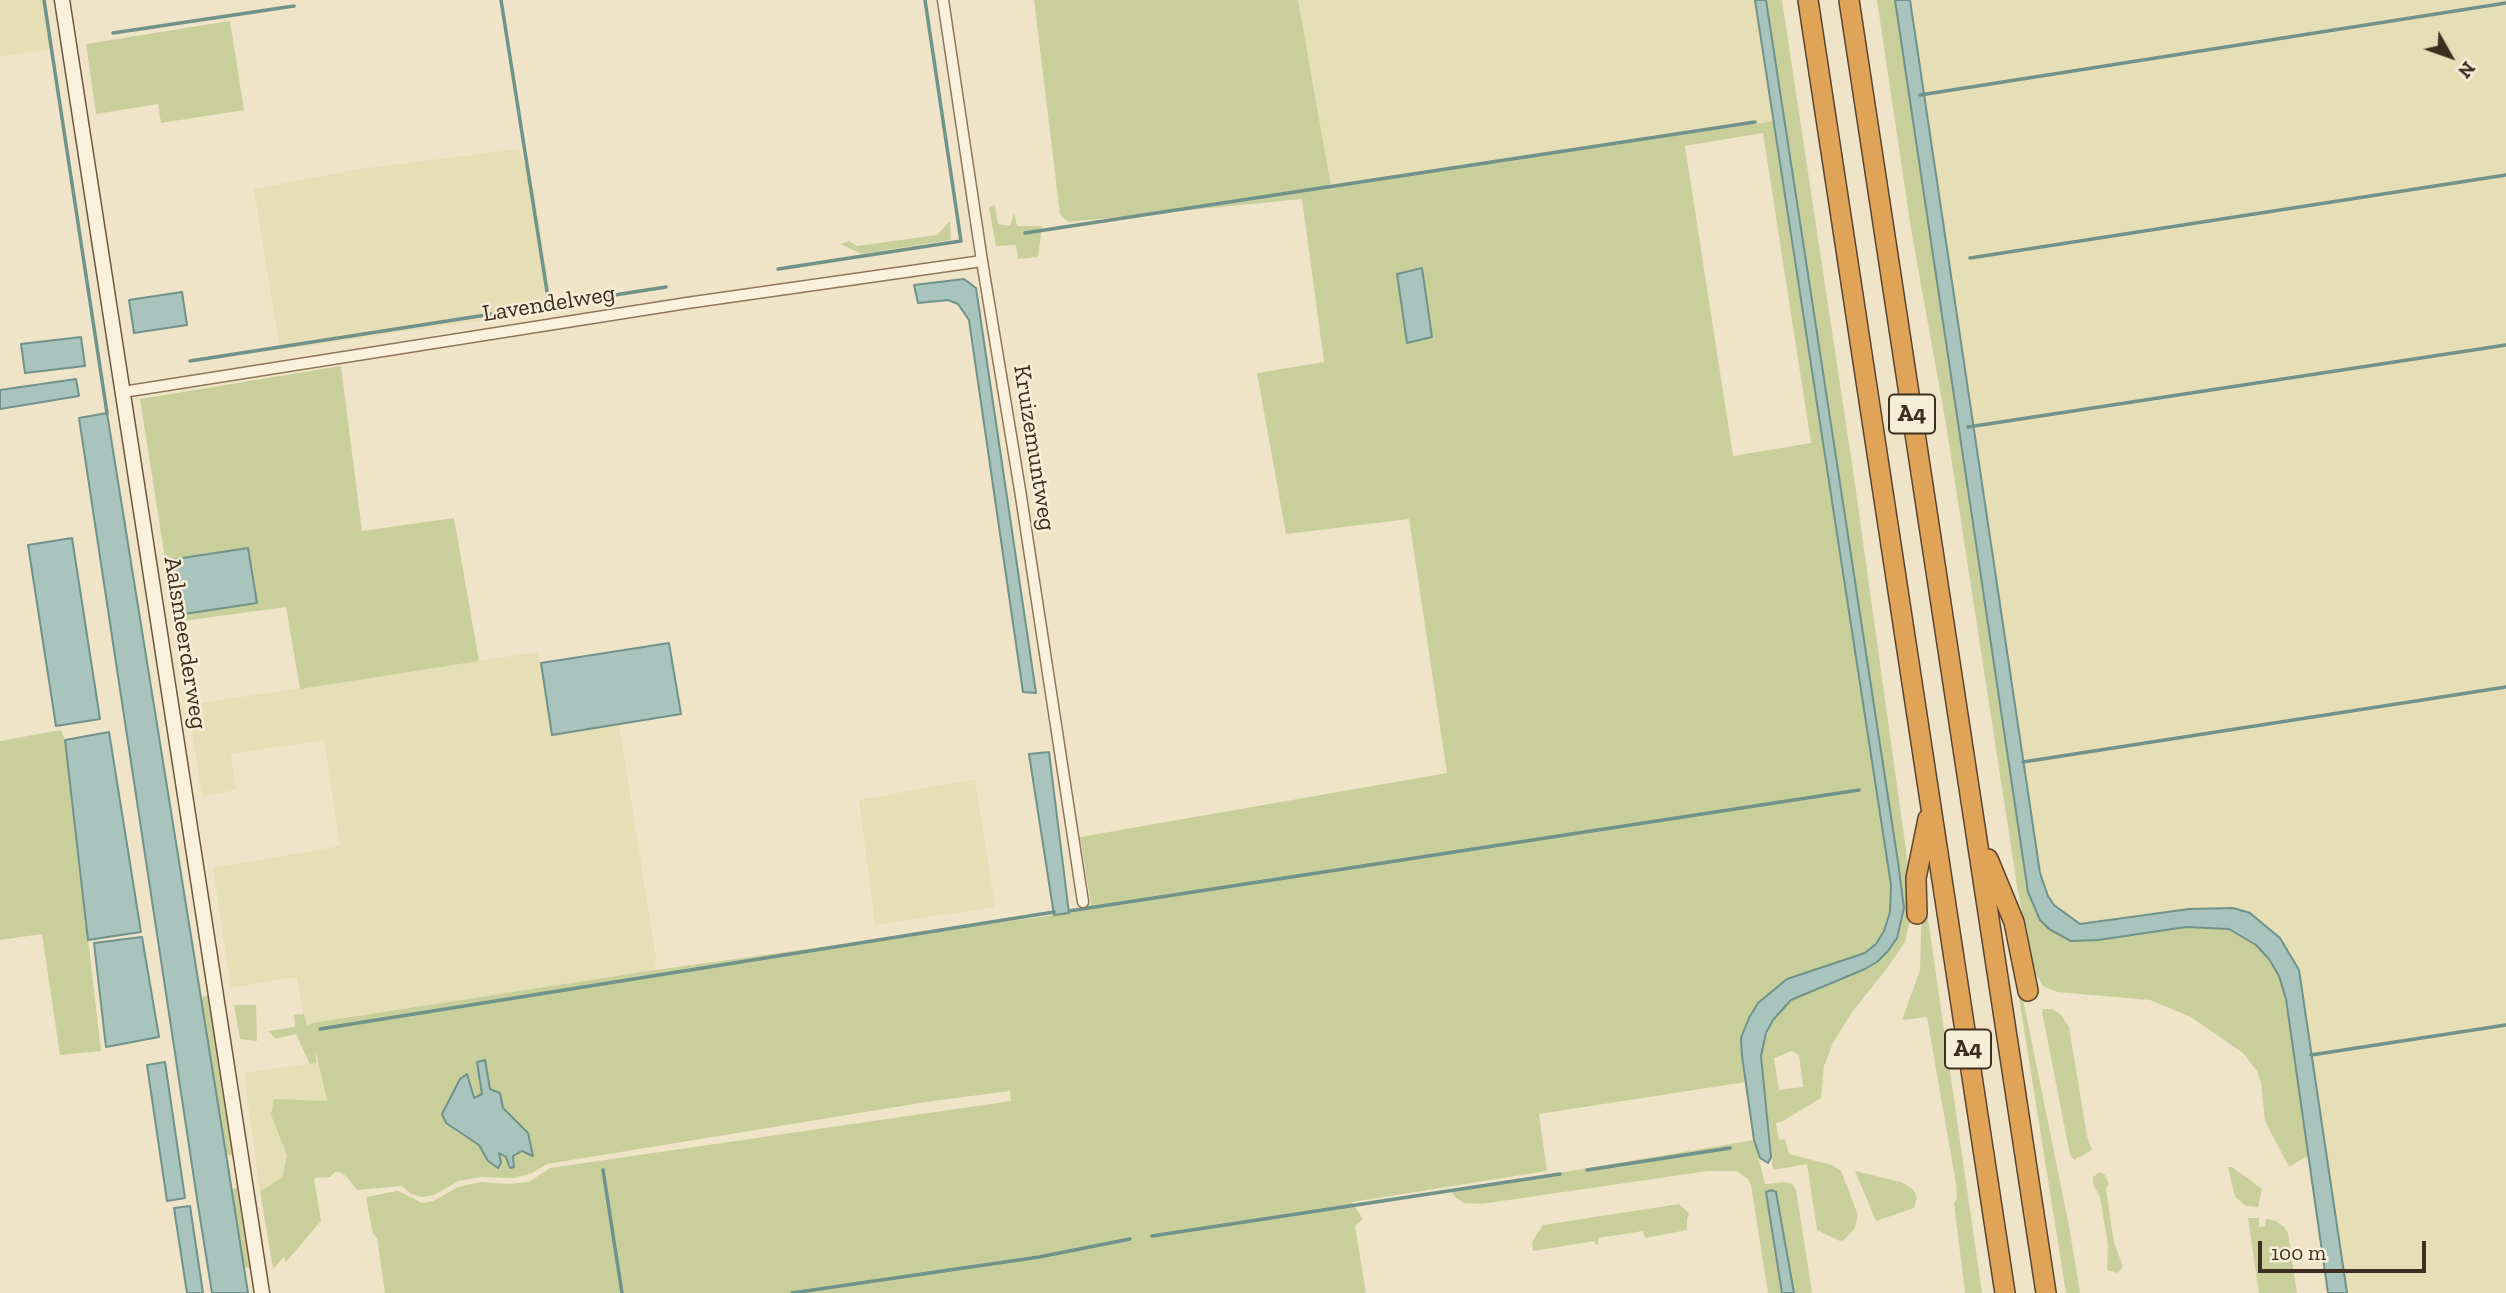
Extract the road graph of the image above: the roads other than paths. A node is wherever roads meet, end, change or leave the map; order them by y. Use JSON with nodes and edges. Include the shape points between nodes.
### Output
{"nodes":[{"id":1,"x":62,"y":0,"type":"edge"},
{"id":2,"x":943,"y":0,"type":"edge"},
{"id":3,"x":1808,"y":0,"type":"edge"},
{"id":4,"x":1849,"y":0,"type":"edge"},
{"id":5,"x":982,"y":261,"type":"junction"},
{"id":6,"x":123,"y":392,"type":"junction"},
{"id":7,"x":1931,"y":805,"type":"junction"},
{"id":8,"x":1975,"y":828,"type":"junction"},
{"id":9,"x":1083,"y":902,"type":"dead end"},
{"id":10,"x":1917,"y":914,"type":"dead end"},
{"id":11,"x":2028,"y":991,"type":"dead end"},
{"id":12,"x":262,"y":1293,"type":"edge"},
{"id":13,"x":2004,"y":1293,"type":"edge"},
{"id":14,"x":2046,"y":1293,"type":"edge"}],
"edges":[{"from":1,"to":6,"type":"street","name":"Aalsmeerderweg"},
{"from":2,"to":5,"type":"street","name":"Kruizemuntweg"},
{"from":3,"to":7,"type":"highway","number":"A4"},
{"from":4,"to":8,"type":"highway","number":"A4"},
{"from":5,"to":6,"type":"street","name":"Lavendelweg"},
{"from":5,"to":9,"type":"street","name":"Kruizemuntweg"},
{"from":6,"to":12,"type":"street","name":"Aalsmeerderweg"},
{"from":7,"to":10,"type":"highway","number":"A4","via":[[1916,878]]},
{"from":7,"to":13,"type":"highway","number":"A4"},
{"from":8,"to":11,"type":"highway","number":"A4","via":[[2014,922]]},
{"from":8,"to":14,"type":"highway","number":"A4"}]}
